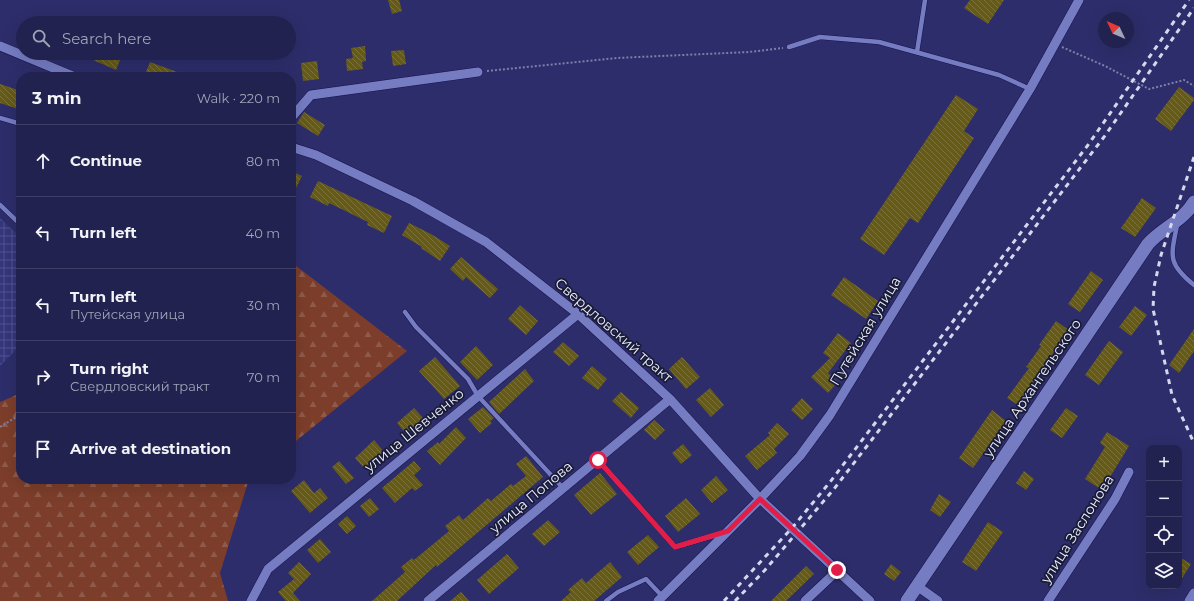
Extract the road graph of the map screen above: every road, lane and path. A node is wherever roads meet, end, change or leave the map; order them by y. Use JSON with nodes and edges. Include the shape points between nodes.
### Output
{"nodes":[{"id":1,"x":925,"y":0,"type":"edge"},
{"id":2,"x":1079,"y":0,"type":"edge"},
{"id":3,"x":1055,"y":44,"type":"junction"},
{"id":4,"x":0,"y":46,"type":"edge"},
{"id":5,"x":789,"y":47,"type":"joint"},
{"id":6,"x":917,"y":52,"type":"junction"},
{"id":7,"x":16,"y":53,"type":"edge"},
{"id":8,"x":34,"y":60,"type":"edge"},
{"id":9,"x":63,"y":72,"type":"edge"},
{"id":10,"x":478,"y":72,"type":"joint"},
{"id":11,"x":1194,"y":86,"type":"edge"},
{"id":12,"x":1030,"y":89,"type":"junction"},
{"id":13,"x":296,"y":112,"type":"edge"},
{"id":14,"x":0,"y":118,"type":"edge"},
{"id":15,"x":16,"y":123,"type":"edge"},
{"id":16,"x":296,"y":149,"type":"edge"},
{"id":17,"x":1194,"y":202,"type":"edge"},
{"id":18,"x":0,"y":205,"type":"edge"},
{"id":19,"x":16,"y":221,"type":"edge"},
{"id":20,"x":1177,"y":221,"type":"junction"},
{"id":21,"x":1194,"y":285,"type":"edge"},
{"id":22,"x":405,"y":312,"type":"dead end"},
{"id":23,"x":578,"y":314,"type":"junction"},
{"id":24,"x":478,"y":396,"type":"junction"},
{"id":25,"x":670,"y":399,"type":"junction"},
{"id":26,"x":16,"y":417,"type":"edge"},
{"id":27,"x":0,"y":426,"type":"edge"},
{"id":28,"x":598,"y":460,"type":"junction"},
{"id":29,"x":1129,"y":472,"type":"dead end"},
{"id":30,"x":563,"y":488,"type":"junction"},
{"id":31,"x":760,"y":499,"type":"junction"},
{"id":32,"x":728,"y":531,"type":"junction"},
{"id":33,"x":837,"y":570,"type":"junction"},
{"id":34,"x":917,"y":586,"type":"junction"},
{"id":35,"x":1194,"y":593,"type":"edge"},
{"id":36,"x":660,"y":599,"type":"edge"},
{"id":37,"x":251,"y":601,"type":"edge"},
{"id":38,"x":428,"y":601,"type":"edge"},
{"id":39,"x":606,"y":601,"type":"edge"},
{"id":40,"x":804,"y":601,"type":"edge"},
{"id":41,"x":870,"y":601,"type":"edge"},
{"id":42,"x":908,"y":601,"type":"edge"},
{"id":43,"x":938,"y":601,"type":"edge"},
{"id":44,"x":1048,"y":601,"type":"edge"},
{"id":45,"x":1189,"y":601,"type":"edge"}],
"edges":[{"from":1,"to":6,"type":"lane"},
{"from":2,"to":3,"type":"street","name":"Путейская улица"},
{"from":3,"to":11,"type":"path","via":[[1149,89],[1184,80]]},
{"from":3,"to":12,"type":"street","name":"Путейская улица"},
{"from":4,"to":7,"type":"street"},
{"from":5,"to":6,"type":"lane","via":[[820,37],[837,37],[880,42]]},
{"from":5,"to":10,"type":"path","via":[[749,52],[618,58]]},
{"from":6,"to":12,"type":"lane","via":[[998,75]]},
{"from":8,"to":9,"type":"street"},
{"from":10,"to":13,"type":"street","via":[[311,95]]},
{"from":12,"to":31,"type":"street","name":"Путейская улица","via":[[830,415],[800,456]]},
{"from":14,"to":15,"type":"lane"},
{"from":16,"to":23,"type":"street","name":"Свердловский тракт","via":[[316,155],[413,201],[486,242]]},
{"from":17,"to":20,"type":"street","name":"улица Архангельского"},
{"from":18,"to":19,"type":"lane"},
{"from":20,"to":21,"type":"lane","via":[[1171,257],[1181,274]]},
{"from":20,"to":34,"type":"street","name":"улица Архангельского","via":[[1148,244]]},
{"from":22,"to":24,"type":"lane","via":[[416,328],[468,379]]},
{"from":23,"to":24,"type":"street","name":"улица Шевченко"},
{"from":23,"to":25,"type":"street","name":"Свердловский тракт"},
{"from":24,"to":30,"type":"lane"},
{"from":24,"to":37,"type":"street","name":"улица Шевченко","via":[[268,569]]},
{"from":25,"to":28,"type":"street","name":"улица Попова"},
{"from":25,"to":31,"type":"street","name":"Свердловский тракт"},
{"from":26,"to":27,"type":"path"},
{"from":28,"to":30,"type":"street","name":"улица Попова"},
{"from":28,"to":32,"type":"lane","via":[[675,547]]},
{"from":29,"to":44,"type":"street","name":"улица Заслонова","via":[[1115,499]]},
{"from":30,"to":38,"type":"street","name":"улица Попова"},
{"from":31,"to":32,"type":"street","name":"Путейская улица"},
{"from":31,"to":33,"type":"street","name":"Свердловский тракт"},
{"from":32,"to":36,"type":"street","name":"Путейская улица"},
{"from":33,"to":40,"type":"street"},
{"from":33,"to":41,"type":"street","name":"Свердловский тракт"},
{"from":34,"to":42,"type":"street","name":"улица Архангельского"},
{"from":34,"to":43,"type":"street"},
{"from":35,"to":45,"type":"street"},
{"from":36,"to":39,"type":"lane","via":[[646,579],[618,592]]}]}
